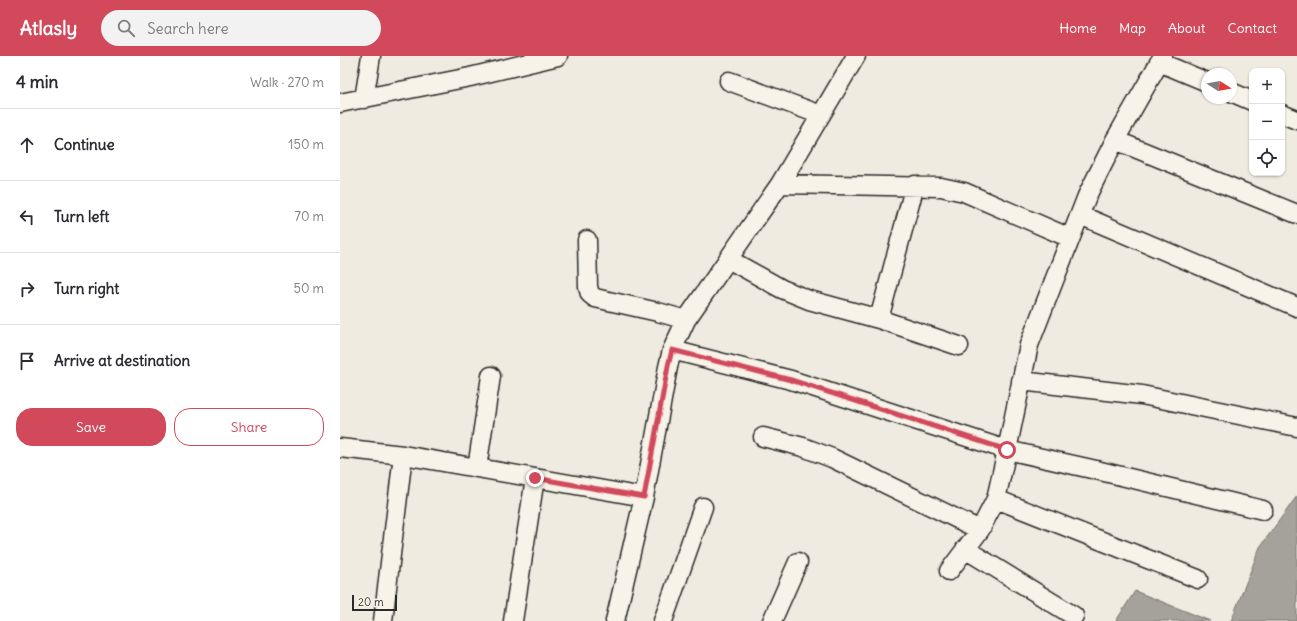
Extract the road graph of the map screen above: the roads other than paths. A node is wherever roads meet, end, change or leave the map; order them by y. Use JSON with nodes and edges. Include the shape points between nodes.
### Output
{"nodes":[{"id":1,"x":371,"y":56,"type":"edge"},
{"id":2,"x":558,"y":56,"type":"edge"},
{"id":3,"x":856,"y":56,"type":"edge"},
{"id":4,"x":1161,"y":59,"type":"edge"},
{"id":5,"x":1201,"y":79,"type":"edge"},
{"id":6,"x":729,"y":81,"type":"dead end"},
{"id":7,"x":1237,"y":95,"type":"edge"},
{"id":8,"x":364,"y":99,"type":"junction"},
{"id":9,"x":1249,"y":100,"type":"edge"},
{"id":10,"x":340,"y":103,"type":"edge"},
{"id":11,"x":821,"y":115,"type":"junction"},
{"id":12,"x":1285,"y":115,"type":"edge"},
{"id":13,"x":1297,"y":120,"type":"edge"},
{"id":14,"x":1115,"y":140,"type":"junction"},
{"id":15,"x":780,"y":184,"type":"junction"},
{"id":16,"x":915,"y":186,"type":"junction"},
{"id":17,"x":1297,"y":214,"type":"edge"},
{"id":18,"x":1080,"y":215,"type":"junction"},
{"id":19,"x":1070,"y":238,"type":"junction"},
{"id":20,"x":587,"y":240,"type":"dead end"},
{"id":21,"x":728,"y":259,"type":"junction"},
{"id":22,"x":1297,"y":307,"type":"edge"},
{"id":23,"x":879,"y":319,"type":"junction"},
{"id":24,"x":686,"y":320,"type":"junction"},
{"id":25,"x":959,"y":346,"type":"dead end"},
{"id":26,"x":672,"y":350,"type":"junction"},
{"id":27,"x":491,"y":376,"type":"dead end"},
{"id":28,"x":1021,"y":381,"type":"junction"},
{"id":29,"x":1297,"y":427,"type":"edge"},
{"id":30,"x":763,"y":437,"type":"dead end"},
{"id":31,"x":340,"y":448,"type":"edge"},
{"id":32,"x":1007,"y":450,"type":"junction"},
{"id":33,"x":403,"y":456,"type":"junction"},
{"id":34,"x":477,"y":468,"type":"junction"},
{"id":35,"x":535,"y":478,"type":"junction"},
{"id":36,"x":644,"y":497,"type":"junction"},
{"id":37,"x":996,"y":499,"type":"junction"},
{"id":38,"x":703,"y":507,"type":"dead end"},
{"id":39,"x":1263,"y":510,"type":"dead end"},
{"id":40,"x":980,"y":530,"type":"junction"},
{"id":41,"x":965,"y":550,"type":"junction"},
{"id":42,"x":798,"y":562,"type":"dead end"},
{"id":43,"x":949,"y":571,"type":"dead end"},
{"id":44,"x":1198,"y":579,"type":"dead end"},
{"id":45,"x":1074,"y":616,"type":"dead end"},
{"id":46,"x":383,"y":621,"type":"edge"},
{"id":47,"x":512,"y":621,"type":"edge"},
{"id":48,"x":615,"y":621,"type":"edge"},
{"id":49,"x":663,"y":621,"type":"edge"},
{"id":50,"x":772,"y":621,"type":"edge"}],
"edges":[{"from":1,"to":8,"type":"street"},
{"from":2,"to":8,"type":"street","via":[[470,78]]},
{"from":3,"to":11,"type":"street"},
{"from":4,"to":5,"type":"street"},
{"from":4,"to":14,"type":"street"},
{"from":6,"to":11,"type":"street"},
{"from":7,"to":9,"type":"street"},
{"from":8,"to":10,"type":"street"},
{"from":11,"to":15,"type":"street"},
{"from":12,"to":13,"type":"street"},
{"from":14,"to":17,"type":"street"},
{"from":14,"to":18,"type":"street"},
{"from":15,"to":16,"type":"street"},
{"from":15,"to":21,"type":"street"},
{"from":16,"to":19,"type":"street","via":[[941,186],[964,192]]},
{"from":16,"to":23,"type":"street"},
{"from":18,"to":19,"type":"street"},
{"from":18,"to":22,"type":"street"},
{"from":19,"to":28,"type":"street","via":[[1029,345]]},
{"from":20,"to":24,"type":"street","via":[[590,294],[595,298]]},
{"from":21,"to":23,"type":"street","via":[[795,295]]},
{"from":21,"to":24,"type":"street"},
{"from":23,"to":25,"type":"street"},
{"from":24,"to":26,"type":"street"},
{"from":26,"to":32,"type":"street","via":[[791,380]]},
{"from":26,"to":36,"type":"street"},
{"from":27,"to":34,"type":"street"},
{"from":28,"to":29,"type":"street","via":[[1142,395]]},
{"from":28,"to":32,"type":"street"},
{"from":30,"to":40,"type":"street","via":[[832,458]]},
{"from":31,"to":33,"type":"street"},
{"from":32,"to":37,"type":"street"},
{"from":32,"to":39,"type":"street"},
{"from":33,"to":34,"type":"street"},
{"from":33,"to":46,"type":"street"},
{"from":34,"to":35,"type":"street"},
{"from":35,"to":36,"type":"street"},
{"from":35,"to":47,"type":"street"},
{"from":36,"to":48,"type":"street"},
{"from":37,"to":40,"type":"street"},
{"from":37,"to":44,"type":"street"},
{"from":38,"to":49,"type":"street"},
{"from":40,"to":41,"type":"street"},
{"from":41,"to":43,"type":"street"},
{"from":41,"to":45,"type":"street"},
{"from":42,"to":50,"type":"street"}]}
